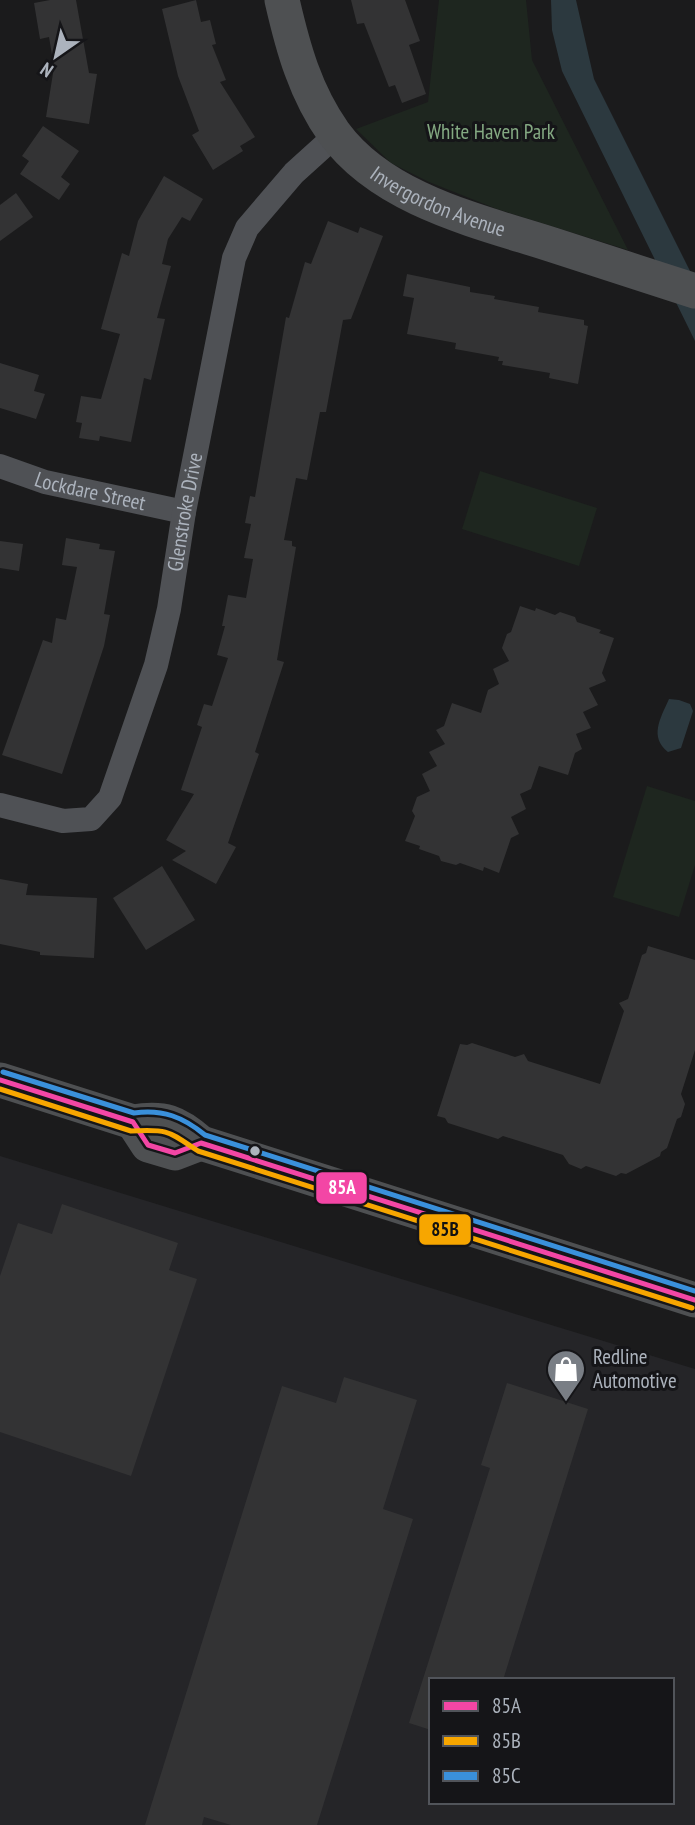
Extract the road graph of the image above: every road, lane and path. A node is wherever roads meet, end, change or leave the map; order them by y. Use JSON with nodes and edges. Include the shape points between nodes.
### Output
{"nodes":[{"id":1,"x":282,"y":0,"type":"edge"},
{"id":2,"x":336,"y":135,"type":"junction"},
{"id":3,"x":695,"y":291,"type":"edge"},
{"id":4,"x":0,"y":466,"type":"edge"},
{"id":5,"x":184,"y":512,"type":"junction"},
{"id":6,"x":0,"y":804,"type":"edge"},
{"id":7,"x":0,"y":1080,"type":"edge"},
{"id":8,"x":695,"y":1300,"type":"edge"}],
"edges":[{"from":1,"to":2,"type":"main road","name":"Invergordon Avenue","via":[[307,87]]},
{"from":2,"to":3,"type":"main road","name":"Invergordon Avenue","via":[[379,175],[408,192],[466,217]]},
{"from":2,"to":5,"type":"street","name":"Glenstroke Drive","via":[[294,173],[247,228],[234,258]]},
{"from":4,"to":5,"type":"street","name":"Lockdare Street","via":[[45,482]]},
{"from":5,"to":6,"type":"street","name":"Glenstroke Drive","via":[[156,665],[110,798],[91,819],[63,821]]},
{"from":7,"to":8,"type":"main road","via":[[133,1122],[148,1145],[175,1153],[201,1143]]}]}
